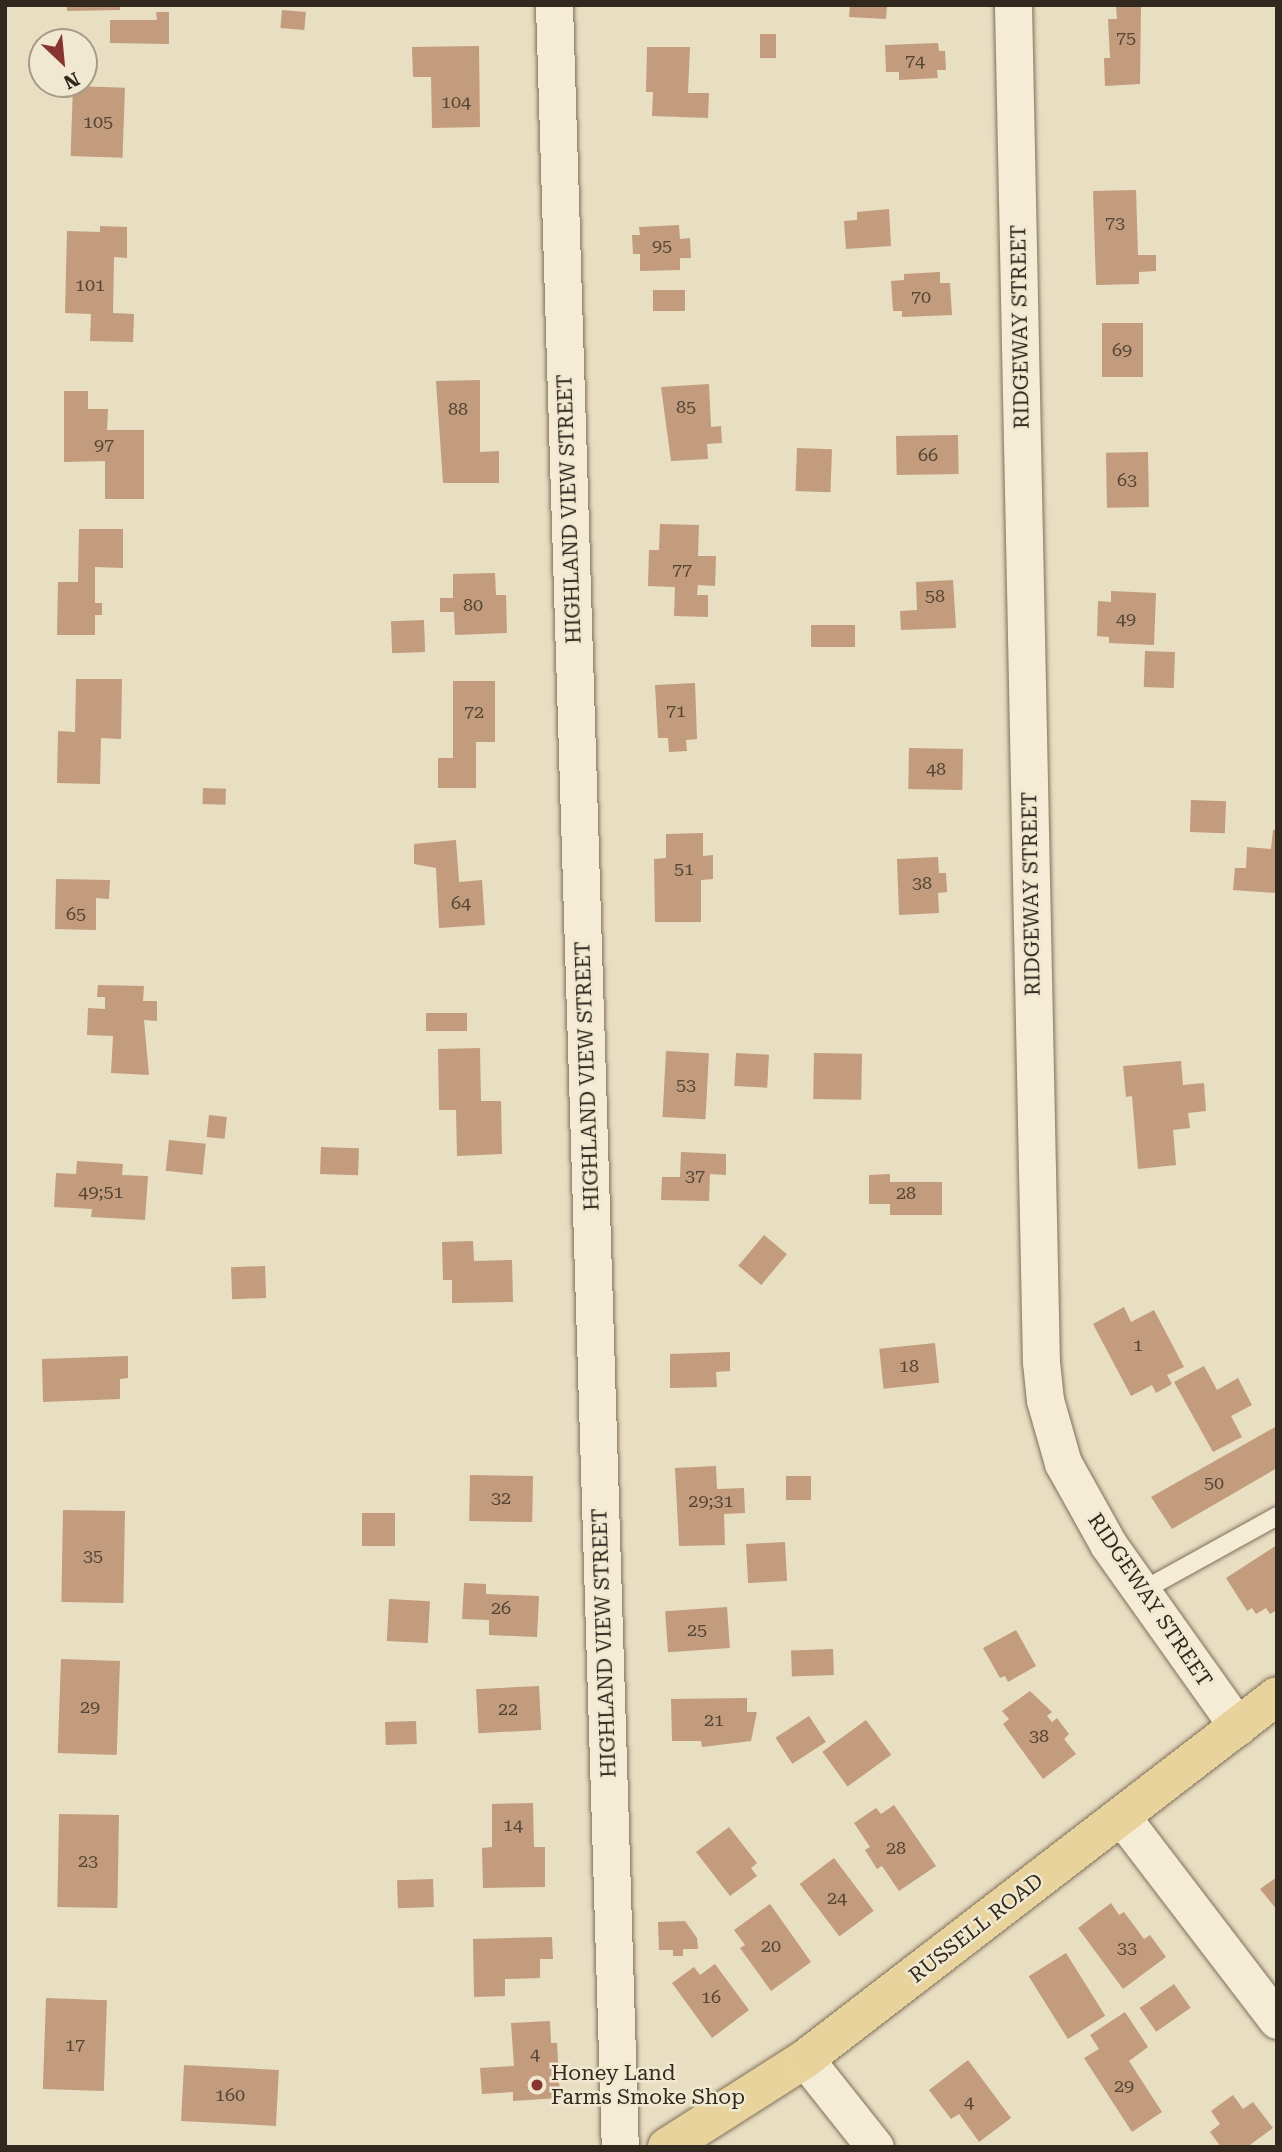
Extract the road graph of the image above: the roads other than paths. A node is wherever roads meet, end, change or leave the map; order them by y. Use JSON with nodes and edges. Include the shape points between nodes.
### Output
{"nodes":[{"id":1,"x":554,"y":5,"type":"edge"},
{"id":2,"x":1013,"y":5,"type":"edge"},
{"id":3,"x":1277,"y":1516,"type":"edge"},
{"id":4,"x":1140,"y":1592,"type":"junction"},
{"id":5,"x":1277,"y":1696,"type":"edge"},
{"id":6,"x":1238,"y":1727,"type":"junction"},
{"id":7,"x":1121,"y":1815,"type":"junction"},
{"id":8,"x":1277,"y":2020,"type":"edge"},
{"id":9,"x":805,"y":2059,"type":"junction"},
{"id":10,"x":620,"y":2147,"type":"edge"},
{"id":11,"x":667,"y":2147,"type":"edge"},
{"id":12,"x":876,"y":2147,"type":"edge"}],
"edges":[{"from":1,"to":10,"type":"street","name":"HIGHLAND VIEW STREET"},
{"from":2,"to":4,"type":"street","name":"RIDGEWAY STREET","via":[[1041,1362],[1051,1432],[1063,1463]]},
{"from":3,"to":4,"type":"lane"},
{"from":4,"to":6,"type":"street","name":"RIDGEWAY STREET"},
{"from":5,"to":6,"type":"main road","name":"RUSSELL ROAD"},
{"from":6,"to":7,"type":"main road","name":"RUSSELL ROAD"},
{"from":7,"to":8,"type":"street"},
{"from":7,"to":9,"type":"main road","name":"RUSSELL ROAD"},
{"from":9,"to":11,"type":"main road","name":"RUSSELL ROAD"},
{"from":9,"to":12,"type":"street"}]}
